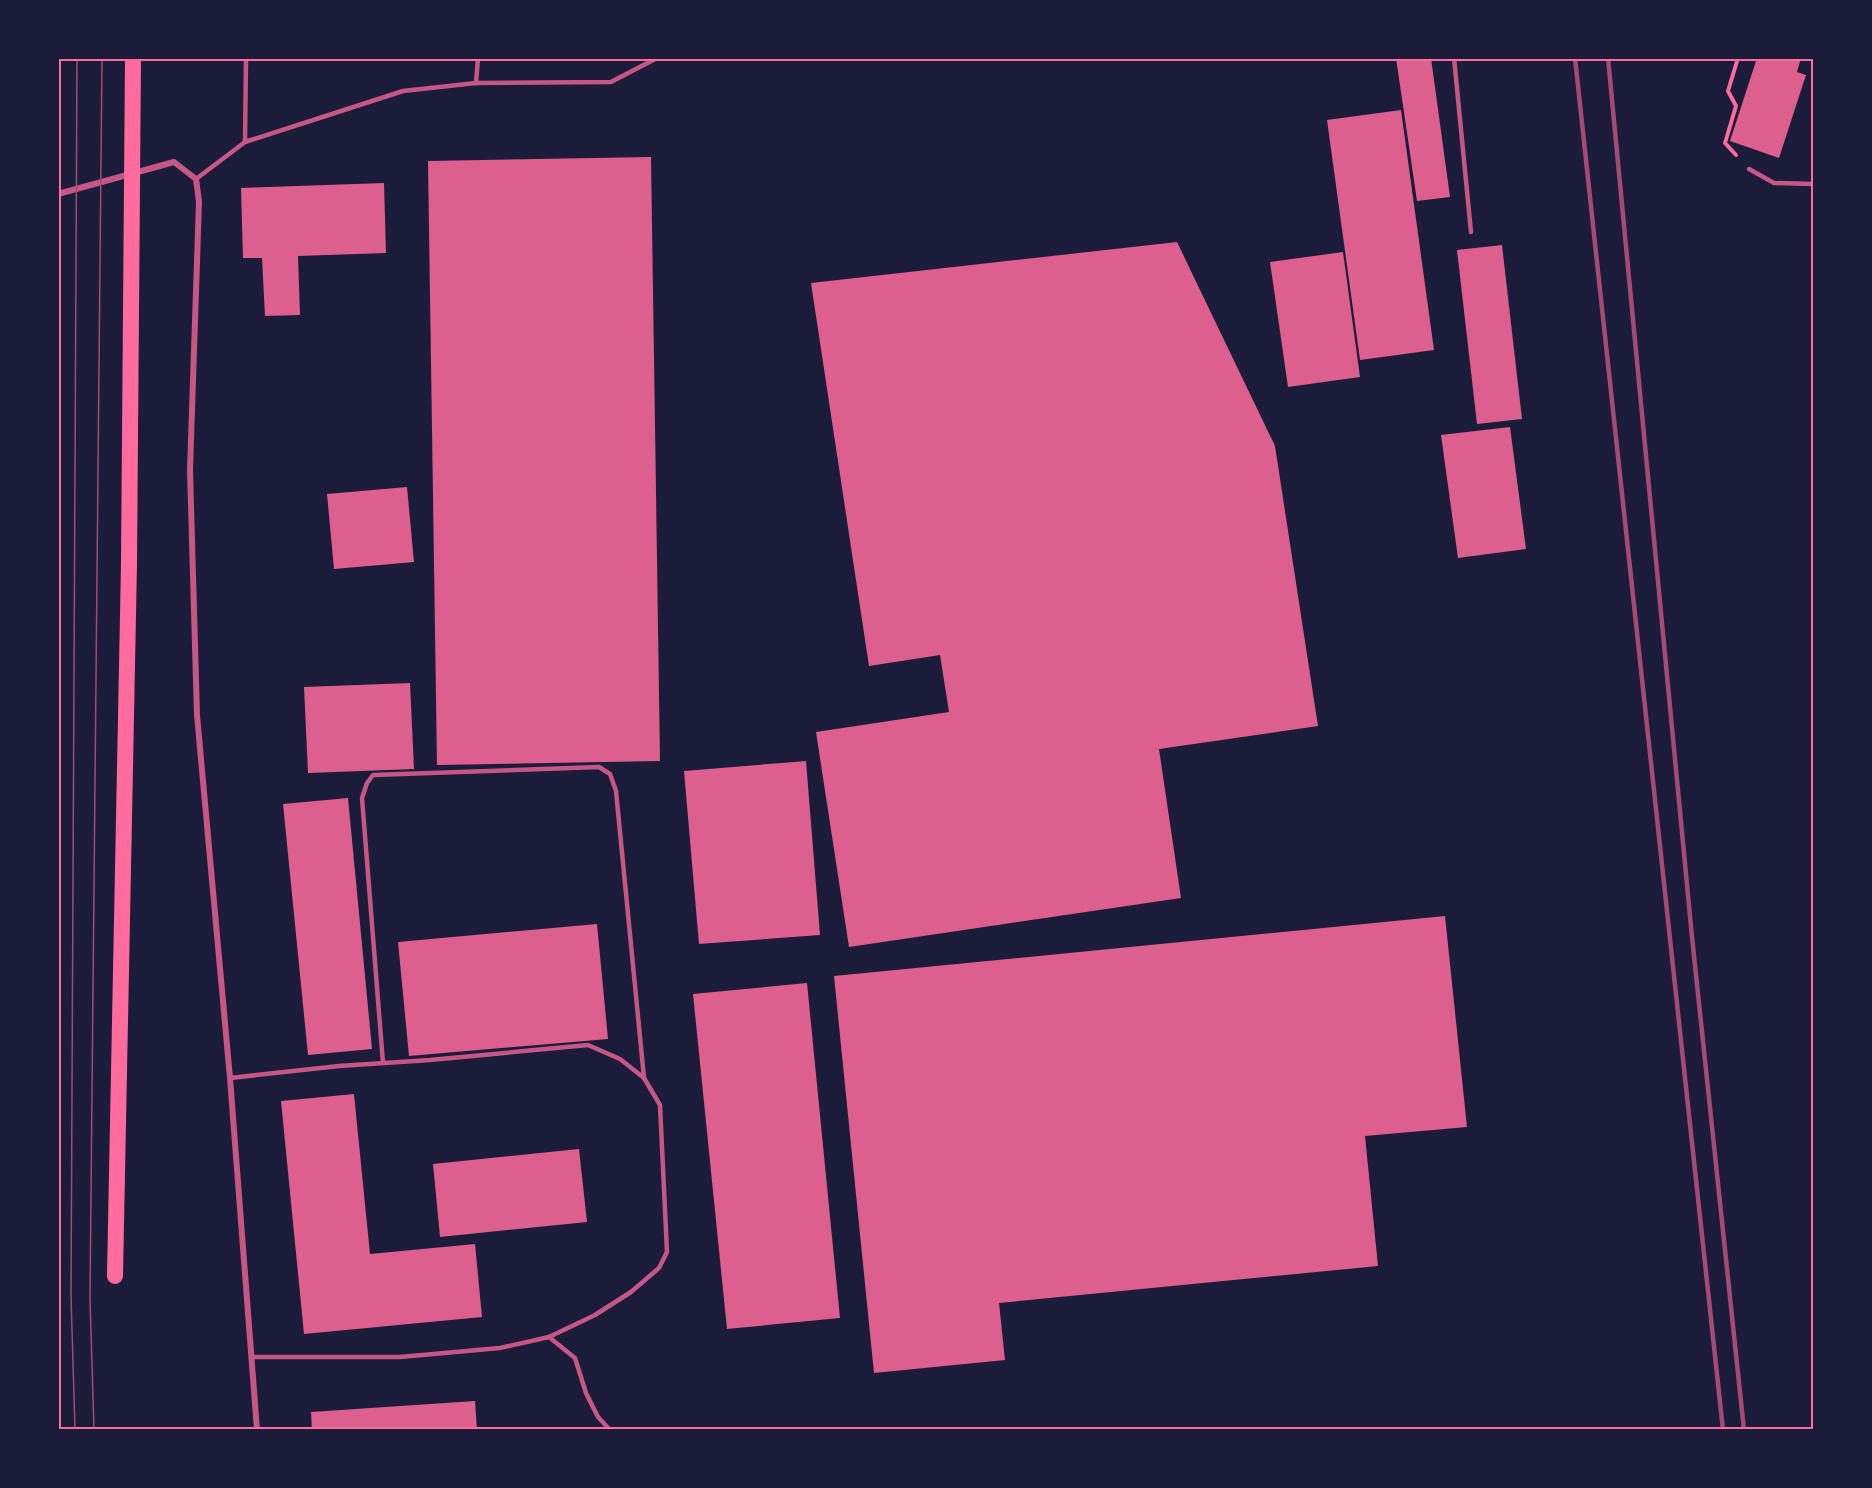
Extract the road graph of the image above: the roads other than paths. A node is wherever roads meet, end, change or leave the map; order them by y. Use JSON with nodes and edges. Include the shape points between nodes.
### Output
{"nodes":[{"id":1,"x":134,"y":58,"type":"edge"},
{"id":2,"x":246,"y":58,"type":"edge"},
{"id":3,"x":478,"y":58,"type":"edge"},
{"id":4,"x":657,"y":58,"type":"edge"},
{"id":5,"x":1454,"y":58,"type":"edge"},
{"id":6,"x":476,"y":83,"type":"junction"},
{"id":7,"x":245,"y":142,"type":"junction"},
{"id":8,"x":1749,"y":169,"type":"dead end"},
{"id":9,"x":196,"y":178,"type":"junction"},
{"id":10,"x":1814,"y":184,"type":"edge"},
{"id":11,"x":58,"y":194,"type":"edge"},
{"id":12,"x":1471,"y":232,"type":"dead end"},
{"id":13,"x":383,"y":1063,"type":"junction"},
{"id":14,"x":230,"y":1078,"type":"junction"},
{"id":15,"x":644,"y":1078,"type":"junction"},
{"id":16,"x":115,"y":1276,"type":"dead end"},
{"id":17,"x":549,"y":1337,"type":"junction"},
{"id":18,"x":252,"y":1357,"type":"junction"},
{"id":19,"x":257,"y":1430,"type":"edge"},
{"id":20,"x":610,"y":1430,"type":"edge"}],
"edges":[{"from":1,"to":16,"type":"highway"},
{"from":2,"to":7,"type":"lane"},
{"from":3,"to":6,"type":"lane"},
{"from":4,"to":6,"type":"lane","via":[[611,82]]},
{"from":5,"to":12,"type":"lane"},
{"from":6,"to":7,"type":"lane","via":[[403,91]]},
{"from":7,"to":9,"type":"lane"},
{"from":8,"to":10,"type":"lane","via":[[1774,183]]},
{"from":9,"to":11,"type":"street","via":[[174,162]]},
{"from":9,"to":14,"type":"street","via":[[199,202],[190,470],[197,715]]},
{"from":13,"to":14,"type":"lane"},
{"from":13,"to":15,"type":"lane","via":[[588,1046],[620,1059]]},
{"from":13,"to":15,"type":"lane","via":[[362,798],[367,783],[373,775],[599,767],[610,774],[616,791]]},
{"from":14,"to":18,"type":"street"},
{"from":15,"to":17,"type":"lane","via":[[660,1105],[667,1252],[659,1268],[631,1292],[596,1315]]},
{"from":17,"to":18,"type":"lane","via":[[500,1348],[400,1357]]},
{"from":17,"to":20,"type":"lane","via":[[575,1358],[586,1393]]},
{"from":18,"to":19,"type":"street"}]}
